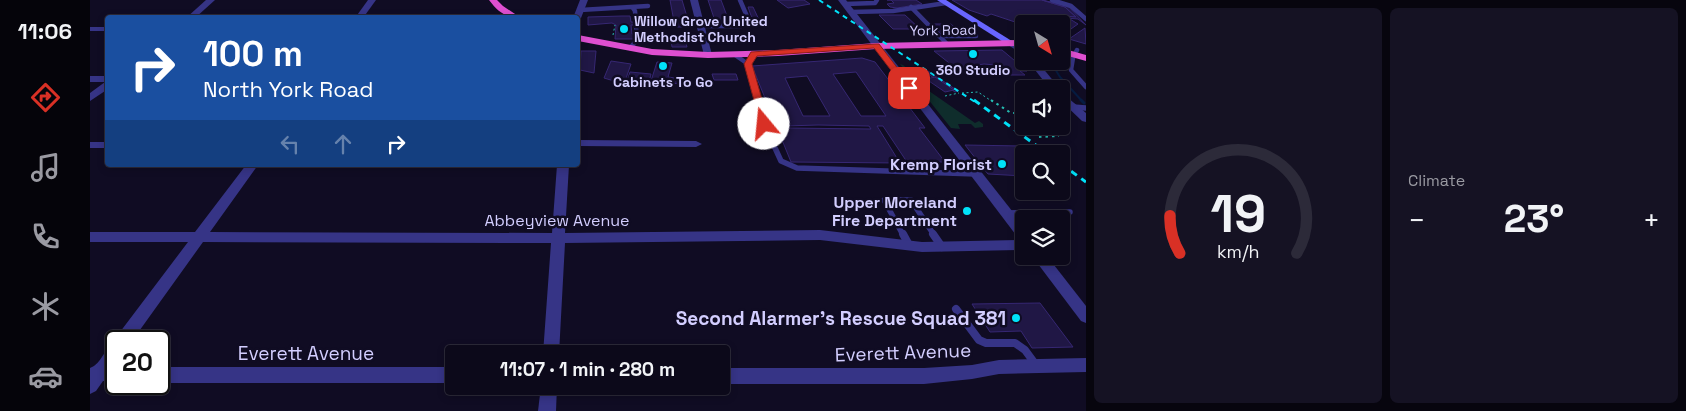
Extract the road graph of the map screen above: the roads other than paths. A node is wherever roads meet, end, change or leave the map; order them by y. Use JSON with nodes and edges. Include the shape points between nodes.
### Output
{"nodes":[{"id":1,"x":211,"y":0,"type":"edge"},
{"id":2,"x":372,"y":0,"type":"edge"},
{"id":3,"x":493,"y":0,"type":"edge"},
{"id":4,"x":584,"y":0,"type":"edge"},
{"id":5,"x":694,"y":0,"type":"edge"},
{"id":6,"x":740,"y":0,"type":"edge"},
{"id":7,"x":877,"y":0,"type":"edge"},
{"id":8,"x":1052,"y":0,"type":"edge"},
{"id":9,"x":943,"y":1,"type":"edge"},
{"id":10,"x":844,"y":2,"type":"edge"},
{"id":11,"x":648,"y":6,"type":"dead end"},
{"id":12,"x":911,"y":7,"type":"junction"},
{"id":13,"x":632,"y":8,"type":"junction"},
{"id":14,"x":851,"y":12,"type":"junction"},
{"id":15,"x":579,"y":14,"type":"edge"},
{"id":16,"x":194,"y":15,"type":"edge"},
{"id":17,"x":361,"y":15,"type":"edge"},
{"id":18,"x":509,"y":15,"type":"edge"},
{"id":19,"x":1086,"y":19,"type":"edge"},
{"id":20,"x":701,"y":26,"type":"junction"},
{"id":21,"x":90,"y":29,"type":"edge"},
{"id":22,"x":105,"y":29,"type":"edge"},
{"id":23,"x":940,"y":36,"type":"junction"},
{"id":24,"x":976,"y":36,"type":"dead end"},
{"id":25,"x":580,"y":38,"type":"edge"},
{"id":26,"x":1011,"y":43,"type":"junction"},
{"id":27,"x":1015,"y":43,"type":"edge"},
{"id":28,"x":947,"y":44,"type":"junction"},
{"id":29,"x":876,"y":46,"type":"junction"},
{"id":30,"x":1015,"y":46,"type":"edge"},
{"id":31,"x":630,"y":48,"type":"junction"},
{"id":32,"x":1079,"y":53,"type":"edge"},
{"id":33,"x":754,"y":54,"type":"junction"},
{"id":34,"x":708,"y":55,"type":"junction"},
{"id":35,"x":731,"y":55,"type":"junction"},
{"id":36,"x":1086,"y":58,"type":"edge"},
{"id":37,"x":748,"y":64,"type":"junction"},
{"id":38,"x":1039,"y":70,"type":"edge"},
{"id":39,"x":90,"y":79,"type":"edge"},
{"id":40,"x":105,"y":79,"type":"edge"},
{"id":41,"x":1048,"y":80,"type":"edge"},
{"id":42,"x":105,"y":86,"type":"edge"},
{"id":43,"x":1086,"y":87,"type":"edge"},
{"id":44,"x":90,"y":98,"type":"edge"},
{"id":45,"x":1070,"y":104,"type":"edge"},
{"id":46,"x":1073,"y":107,"type":"junction"},
{"id":47,"x":1086,"y":108,"type":"edge"},
{"id":48,"x":1086,"y":118,"type":"edge"},
{"id":49,"x":580,"y":143,"type":"edge"},
{"id":50,"x":696,"y":144,"type":"dead end"},
{"id":51,"x":90,"y":145,"type":"edge"},
{"id":52,"x":105,"y":145,"type":"edge"},
{"id":53,"x":251,"y":167,"type":"edge"},
{"id":54,"x":563,"y":167,"type":"edge"},
{"id":55,"x":976,"y":174,"type":"junction"},
{"id":56,"x":1006,"y":213,"type":"junction"},
{"id":57,"x":1015,"y":213,"type":"edge"},
{"id":58,"x":1015,"y":224,"type":"edge"},
{"id":59,"x":200,"y":236,"type":"junction"},
{"id":60,"x":90,"y":237,"type":"edge"},
{"id":61,"x":558,"y":238,"type":"junction"},
{"id":62,"x":1015,"y":245,"type":"edge"},
{"id":63,"x":909,"y":246,"type":"junction"},
{"id":64,"x":942,"y":247,"type":"junction"},
{"id":65,"x":1046,"y":265,"type":"edge"},
{"id":66,"x":956,"y":308,"type":"dead end"},
{"id":67,"x":1085,"y":315,"type":"edge"},
{"id":68,"x":131,"y":330,"type":"edge"},
{"id":69,"x":552,"y":345,"type":"edge"},
{"id":70,"x":105,"y":363,"type":"edge"},
{"id":71,"x":1086,"y":365,"type":"edge"},
{"id":72,"x":1036,"y":366,"type":"junction"},
{"id":73,"x":170,"y":374,"type":"edge"},
{"id":74,"x":445,"y":375,"type":"edge"},
{"id":75,"x":730,"y":376,"type":"edge"},
{"id":76,"x":93,"y":378,"type":"edge"},
{"id":77,"x":548,"y":395,"type":"edge"},
{"id":78,"x":547,"y":411,"type":"edge"}],
"edges":[{"from":1,"to":16,"type":"street"},
{"from":2,"to":17,"type":"street"},
{"from":3,"to":18,"type":"highway"},
{"from":4,"to":15,"type":"street"},
{"from":5,"to":20,"type":"street"},
{"from":6,"to":20,"type":"lane","via":[[749,21],[741,26]]},
{"from":7,"to":10,"type":"lane","via":[[875,3]]},
{"from":8,"to":19,"type":"lane","via":[[1071,6]]},
{"from":9,"to":12,"type":"lane"},
{"from":9,"to":26,"type":"main road"},
{"from":10,"to":14,"type":"street"},
{"from":11,"to":13,"type":"lane"},
{"from":12,"to":14,"type":"lane"},
{"from":12,"to":23,"type":"lane"},
{"from":13,"to":15,"type":"lane"},
{"from":13,"to":31,"type":"lane","via":[[636,40]]},
{"from":14,"to":29,"type":"street"},
{"from":20,"to":34,"type":"street"},
{"from":21,"to":22,"type":"street"},
{"from":23,"to":24,"type":"lane"},
{"from":23,"to":28,"type":"lane"},
{"from":25,"to":31,"type":"highway","name":"York Road"},
{"from":26,"to":27,"type":"highway","name":"York Road"},
{"from":26,"to":28,"type":"highway","name":"York Road"},
{"from":26,"to":30,"type":"street"},
{"from":28,"to":29,"type":"highway","name":"York Road"},
{"from":29,"to":33,"type":"highway","name":"York Road"},
{"from":29,"to":55,"type":"street"},
{"from":31,"to":34,"type":"highway","name":"York Road"},
{"from":32,"to":36,"type":"highway"},
{"from":32,"to":43,"type":"lane","via":[[1071,70]]},
{"from":33,"to":35,"type":"highway","name":"York Road"},
{"from":33,"to":37,"type":"lane"},
{"from":34,"to":35,"type":"highway","name":"York Road"},
{"from":35,"to":37,"type":"lane"},
{"from":37,"to":55,"type":"lane","via":[[764,124],[782,161],[788,165],[797,168]]},
{"from":38,"to":41,"type":"street"},
{"from":39,"to":40,"type":"street"},
{"from":42,"to":44,"type":"street"},
{"from":45,"to":46,"type":"street"},
{"from":46,"to":47,"type":"lane"},
{"from":46,"to":48,"type":"street"},
{"from":49,"to":50,"type":"street"},
{"from":51,"to":52,"type":"street"},
{"from":53,"to":59,"type":"street"},
{"from":54,"to":61,"type":"street"},
{"from":55,"to":56,"type":"street"},
{"from":56,"to":57,"type":"lane"},
{"from":56,"to":58,"type":"street"},
{"from":59,"to":60,"type":"street","name":"Abbeyview Avenue"},
{"from":59,"to":61,"type":"street","name":"Abbeyview Avenue"},
{"from":59,"to":68,"type":"street"},
{"from":61,"to":63,"type":"street","name":"Abbeyview Avenue","via":[[820,235]]},
{"from":61,"to":69,"type":"street"},
{"from":62,"to":64,"type":"street","name":"Abbeyview Avenue"},
{"from":63,"to":64,"type":"street","name":"Abbeyview Avenue"},
{"from":63,"to":64,"type":"lane","via":[[884,200],[911,200]]},
{"from":65,"to":67,"type":"street"},
{"from":66,"to":72,"type":"lane","via":[[979,340],[1015,343],[1025,350]]},
{"from":70,"to":76,"type":"street"},
{"from":71,"to":72,"type":"street","name":"Everett Avenue"},
{"from":72,"to":75,"type":"street","name":"Everett Avenue","via":[[924,376]]},
{"from":73,"to":74,"type":"street","name":"Everett Avenue"},
{"from":77,"to":78,"type":"street"}]}
